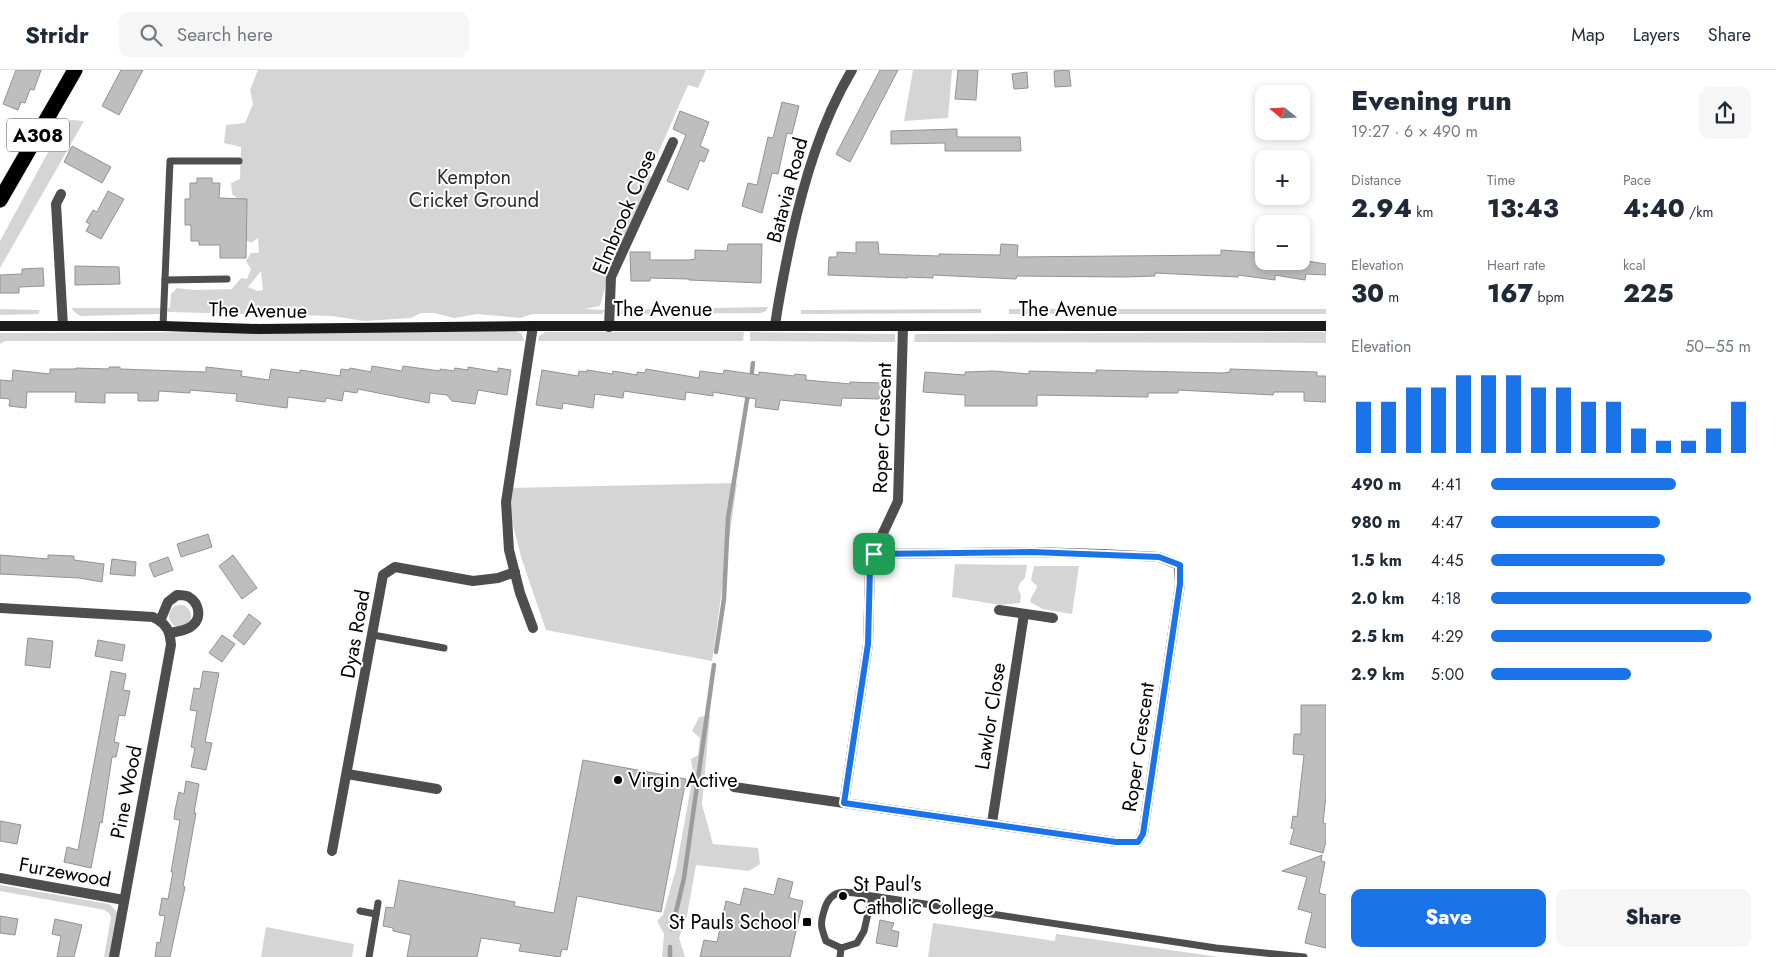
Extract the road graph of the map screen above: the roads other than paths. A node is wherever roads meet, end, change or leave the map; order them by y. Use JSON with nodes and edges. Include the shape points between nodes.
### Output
{"nodes":[{"id":1,"x":75,"y":70,"type":"edge"},
{"id":2,"x":852,"y":70,"type":"edge"},
{"id":3,"x":673,"y":142,"type":"dead end"},
{"id":4,"x":239,"y":161,"type":"dead end"},
{"id":5,"x":61,"y":194,"type":"dead end"},
{"id":6,"x":0,"y":200,"type":"edge"},
{"id":7,"x":227,"y":279,"type":"dead end"},
{"id":8,"x":165,"y":280,"type":"junction"},
{"id":9,"x":0,"y":326,"type":"edge"},
{"id":10,"x":63,"y":326,"type":"junction"},
{"id":11,"x":162,"y":326,"type":"junction"},
{"id":12,"x":533,"y":326,"type":"junction"},
{"id":13,"x":609,"y":326,"type":"junction"},
{"id":14,"x":775,"y":326,"type":"junction"},
{"id":15,"x":1326,"y":326,"type":"edge"},
{"id":16,"x":903,"y":327,"type":"junction"},
{"id":17,"x":874,"y":554,"type":"junction"},
{"id":18,"x":515,"y":572,"type":"junction"},
{"id":19,"x":0,"y":608,"type":"edge"},
{"id":20,"x":999,"y":610,"type":"dead end"},
{"id":21,"x":1024,"y":614,"type":"junction"},
{"id":22,"x":1053,"y":618,"type":"dead end"},
{"id":23,"x":160,"y":621,"type":"junction"},
{"id":24,"x":533,"y":628,"type":"dead end"},
{"id":25,"x":170,"y":633,"type":"junction"},
{"id":26,"x":373,"y":635,"type":"junction"},
{"id":27,"x":444,"y":648,"type":"dead end"},
{"id":28,"x":347,"y":774,"type":"junction"},
{"id":29,"x":734,"y":786,"type":"dead end"},
{"id":30,"x":436,"y":789,"type":"dead end"},
{"id":31,"x":844,"y":803,"type":"junction"},
{"id":32,"x":992,"y":823,"type":"junction"},
{"id":33,"x":332,"y":851,"type":"dead end"},
{"id":34,"x":0,"y":878,"type":"edge"},
{"id":35,"x":872,"y":896,"type":"junction"},
{"id":36,"x":124,"y":900,"type":"junction"},
{"id":37,"x":378,"y":903,"type":"dead end"},
{"id":38,"x":360,"y":911,"type":"dead end"},
{"id":39,"x":376,"y":914,"type":"junction"},
{"id":40,"x":842,"y":948,"type":"junction"},
{"id":41,"x":114,"y":957,"type":"edge"},
{"id":42,"x":369,"y":957,"type":"edge"},
{"id":43,"x":840,"y":957,"type":"edge"},
{"id":44,"x":1304,"y":957,"type":"edge"}],
"edges":[{"from":1,"to":6,"type":"highway","number":"A308"},
{"from":2,"to":14,"type":"street","name":"Batavia Road","via":[[839,91],[823,130],[799,202]]},
{"from":3,"to":13,"type":"street","name":"Elmbrook Close","via":[[611,277]]},
{"from":4,"to":8,"type":"lane","via":[[170,161]]},
{"from":5,"to":10,"type":"street","via":[[56,204]]},
{"from":7,"to":8,"type":"lane"},
{"from":8,"to":11,"type":"lane"},
{"from":9,"to":10,"type":"street","name":"The Avenue"},
{"from":10,"to":11,"type":"street","name":"The Avenue"},
{"from":11,"to":12,"type":"street","name":"The Avenue","via":[[259,329]]},
{"from":12,"to":13,"type":"street","name":"The Avenue"},
{"from":12,"to":18,"type":"street","via":[[506,502],[508,550]]},
{"from":13,"to":14,"type":"street","name":"The Avenue"},
{"from":14,"to":16,"type":"street","name":"The Avenue"},
{"from":15,"to":16,"type":"street","name":"The Avenue"},
{"from":16,"to":17,"type":"street","name":"Roper Crescent","via":[[898,501]]},
{"from":17,"to":31,"type":"street","name":"Roper Crescent","via":[[870,568],[868,644]]},
{"from":17,"to":32,"type":"street","name":"Roper Crescent","via":[[1101,554],[1159,557],[1180,565],[1180,584],[1145,824],[1138,842],[1116,842]]},
{"from":18,"to":24,"type":"street"},
{"from":18,"to":26,"type":"street","name":"Dyas Road","via":[[473,581],[396,567],[383,576]]},
{"from":19,"to":23,"type":"street","via":[[153,617]]},
{"from":20,"to":21,"type":"street"},
{"from":21,"to":22,"type":"street"},
{"from":21,"to":32,"type":"street","name":"Lawlor Close"},
{"from":23,"to":25,"type":"street"},
{"from":23,"to":25,"type":"street","via":[[168,602],[178,595],[188,596],[196,603],[199,614],[194,624]]},
{"from":25,"to":36,"type":"street","name":"Pine Wood","via":[[171,645]]},
{"from":26,"to":27,"type":"lane"},
{"from":26,"to":28,"type":"street","name":"Dyas Road"},
{"from":28,"to":30,"type":"street"},
{"from":28,"to":33,"type":"street","name":"Dyas Road"},
{"from":29,"to":31,"type":"street"},
{"from":31,"to":32,"type":"street","name":"Roper Crescent"},
{"from":34,"to":36,"type":"street","name":"Furzewood"},
{"from":35,"to":40,"type":"lane","via":[[864,931],[858,942]]},
{"from":35,"to":40,"type":"lane","via":[[843,892],[832,894],[826,902],[820,924],[826,941]]},
{"from":35,"to":44,"type":"lane","via":[[1216,948]]},
{"from":36,"to":41,"type":"street","name":"Pine Wood"},
{"from":37,"to":39,"type":"lane"},
{"from":38,"to":39,"type":"lane"},
{"from":39,"to":42,"type":"lane"},
{"from":40,"to":43,"type":"lane"}]}
